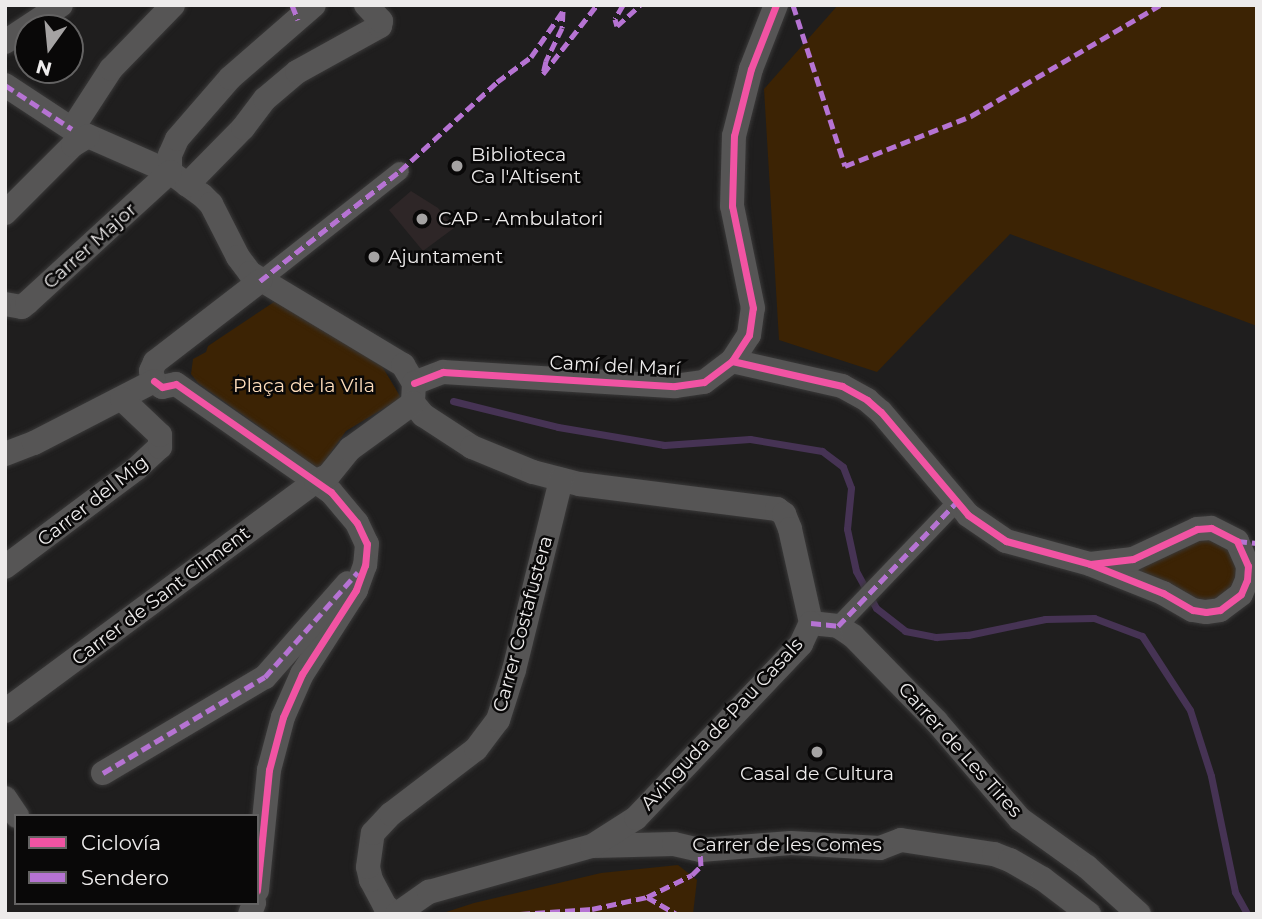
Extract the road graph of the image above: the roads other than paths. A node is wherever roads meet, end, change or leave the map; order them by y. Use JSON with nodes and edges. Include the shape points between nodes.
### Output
{"nodes":[{"id":1,"x":61,"y":5,"type":"edge"},
{"id":2,"x":173,"y":5,"type":"edge"},
{"id":3,"x":366,"y":5,"type":"edge"},
{"id":4,"x":776,"y":5,"type":"edge"},
{"id":5,"x":302,"y":10,"type":"edge"},
{"id":6,"x":5,"y":42,"type":"edge"},
{"id":7,"x":5,"y":85,"type":"edge"},
{"id":8,"x":80,"y":132,"type":"junction"},
{"id":9,"x":400,"y":171,"type":"dead end"},
{"id":10,"x":178,"y":179,"type":"junction"},
{"id":11,"x":5,"y":213,"type":"edge"},
{"id":12,"x":260,"y":281,"type":"junction"},
{"id":13,"x":5,"y":304,"type":"edge"},
{"id":14,"x":732,"y":361,"type":"junction"},
{"id":15,"x":165,"y":382,"type":"junction"},
{"id":16,"x":414,"y":393,"type":"junction"},
{"id":17,"x":122,"y":399,"type":"junction"},
{"id":18,"x":5,"y":454,"type":"edge"},
{"id":19,"x":561,"y":480,"type":"junction"},
{"id":20,"x":316,"y":481,"type":"junction"},
{"id":21,"x":956,"y":503,"type":"junction"},
{"id":22,"x":1090,"y":564,"type":"junction"},
{"id":23,"x":365,"y":565,"type":"junction"},
{"id":24,"x":5,"y":567,"type":"edge"},
{"id":25,"x":811,"y":623,"type":"junction"},
{"id":26,"x":838,"y":626,"type":"junction"},
{"id":27,"x":5,"y":711,"type":"edge"},
{"id":28,"x":103,"y":773,"type":"dead end"},
{"id":29,"x":659,"y":794,"type":"junction"},
{"id":30,"x":5,"y":797,"type":"edge"},
{"id":31,"x":16,"y":814,"type":"edge"},
{"id":32,"x":674,"y":844,"type":"junction"},
{"id":33,"x":592,"y":846,"type":"junction"},
{"id":34,"x":259,"y":870,"type":"edge"},
{"id":35,"x":396,"y":914,"type":"edge"},
{"id":36,"x":1089,"y":914,"type":"edge"},
{"id":37,"x":1139,"y":914,"type":"edge"}],
"edges":[{"from":1,"to":6,"type":"street"},
{"from":2,"to":8,"type":"street","via":[[111,69]]},
{"from":3,"to":10,"type":"street","via":[[381,21],[380,26],[289,78],[243,128]]},
{"from":4,"to":14,"type":"street","name":"Camí del Marí","via":[[751,69],[734,136],[732,206],[753,308],[749,335]]},
{"from":5,"to":10,"type":"street","via":[[230,78],[177,139],[170,155]]},
{"from":7,"to":8,"type":"street"},
{"from":8,"to":10,"type":"street"},
{"from":8,"to":11,"type":"street","via":[[73,145]]},
{"from":9,"to":12,"type":"street"},
{"from":10,"to":12,"type":"street","via":[[211,204],[238,257]]},
{"from":10,"to":13,"type":"street","name":"Carrer Major","via":[[22,307]]},
{"from":12,"to":15,"type":"street","via":[[152,366]]},
{"from":12,"to":16,"type":"street","via":[[403,365]]},
{"from":14,"to":16,"type":"street","name":"Camí del Marí","via":[[704,382],[676,387],[443,372]]},
{"from":14,"to":21,"type":"street","via":[[817,379],[856,393],[881,412]]},
{"from":15,"to":17,"type":"street"},
{"from":15,"to":20,"type":"street"},
{"from":16,"to":19,"type":"street","via":[[423,415],[472,447]]},
{"from":16,"to":20,"type":"street","via":[[350,449],[328,476]]},
{"from":17,"to":18,"type":"street"},
{"from":17,"to":24,"type":"street","name":"Carrer del Mig","via":[[160,435],[160,447]]},
{"from":19,"to":25,"type":"street","via":[[777,509],[790,529]]},
{"from":19,"to":35,"type":"street","name":"Carrer Costafustera","via":[[498,720],[476,749],[373,833],[368,867],[371,880],[385,906]]},
{"from":20,"to":23,"type":"street","via":[[340,500],[364,534]]},
{"from":20,"to":27,"type":"street","name":"Carrer de Sant Climent"},
{"from":21,"to":22,"type":"street","via":[[995,536]]},
{"from":21,"to":26,"type":"street"},
{"from":22,"to":22,"type":"street","via":[[1206,612],[1220,610],[1241,594],[1248,566],[1237,541],[1211,528],[1197,529],[1133,559]]},
{"from":23,"to":28,"type":"street","via":[[265,677]]},
{"from":23,"to":34,"type":"street","via":[[356,590],[290,695],[269,770]]},
{"from":25,"to":26,"type":"street"},
{"from":25,"to":29,"type":"street","name":"Avinguda de Pau Casals","via":[[801,644]]},
{"from":26,"to":37,"type":"street","name":"Carrer de Les Tires","via":[[936,721],[1020,819],[1087,867]]},
{"from":29,"to":32,"type":"street","name":"Carrer de les Comes","via":[[657,819]]},
{"from":29,"to":33,"type":"street","name":"Avinguda de Pau Casals","via":[[636,818]]},
{"from":30,"to":31,"type":"street"},
{"from":32,"to":33,"type":"street","name":"Carrer de les Comes"},
{"from":32,"to":36,"type":"street","name":"Carrer de les Comes","via":[[700,850],[791,843],[880,848],[901,840],[994,854],[1027,868]]},
{"from":33,"to":35,"type":"street","name":"Avinguda de Pau Casals","via":[[429,892]]}]}
